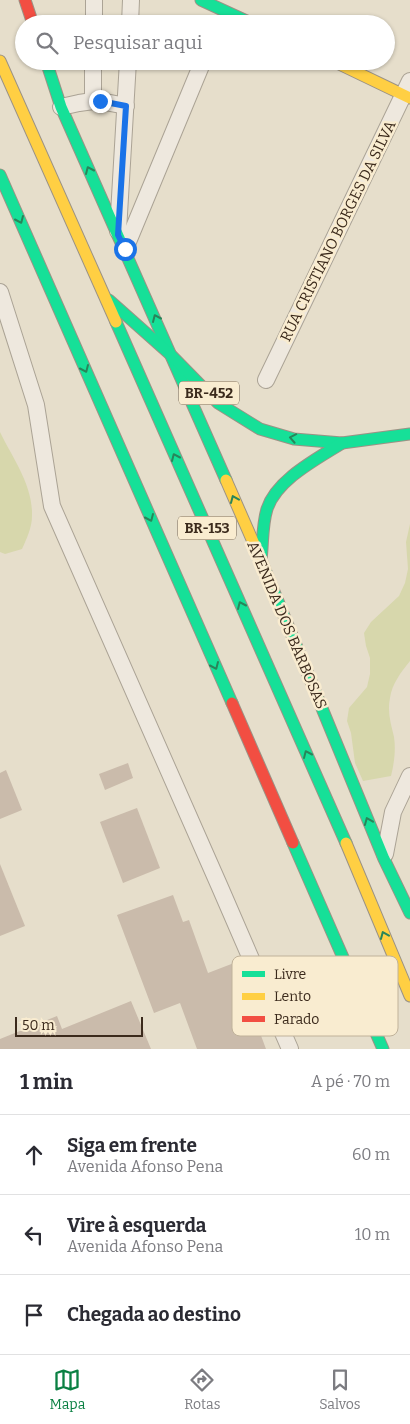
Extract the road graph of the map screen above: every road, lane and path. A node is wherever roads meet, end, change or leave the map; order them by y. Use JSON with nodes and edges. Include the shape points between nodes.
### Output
{"nodes":[{"id":1,"x":25,"y":0,"type":"edge"},
{"id":2,"x":94,"y":0,"type":"edge"},
{"id":3,"x":131,"y":0,"type":"edge"},
{"id":4,"x":201,"y":0,"type":"edge"},
{"id":5,"x":224,"y":11,"type":"edge"},
{"id":6,"x":30,"y":15,"type":"edge"},
{"id":7,"x":94,"y":15,"type":"edge"},
{"id":8,"x":130,"y":15,"type":"edge"},
{"id":9,"x":0,"y":61,"type":"edge"},
{"id":10,"x":49,"y":70,"type":"edge"},
{"id":11,"x":93,"y":70,"type":"edge"},
{"id":12,"x":128,"y":70,"type":"edge"},
{"id":13,"x":199,"y":70,"type":"edge"},
{"id":14,"x":356,"y":70,"type":"edge"},
{"id":15,"x":408,"y":91,"type":"edge"},
{"id":16,"x":93,"y":101,"type":"junction"},
{"id":17,"x":126,"y":106,"type":"junction"},
{"id":18,"x":61,"y":107,"type":"junction"},
{"id":19,"x":0,"y":175,"type":"edge"},
{"id":20,"x":122,"y":242,"type":"junction"},
{"id":21,"x":0,"y":292,"type":"edge"},
{"id":22,"x":103,"y":294,"type":"junction"},
{"id":23,"x":172,"y":356,"type":"junction"},
{"id":24,"x":266,"y":380,"type":"dead end"},
{"id":25,"x":410,"y":434,"type":"edge"},
{"id":26,"x":342,"y":443,"type":"junction"},
{"id":27,"x":261,"y":560,"type":"junction"},
{"id":28,"x":306,"y":671,"type":"junction"},
{"id":29,"x":315,"y":720,"type":"dead end"},
{"id":30,"x":322,"y":759,"type":"dead end"},
{"id":31,"x":410,"y":776,"type":"edge"},
{"id":32,"x":331,"y":808,"type":"junction"},
{"id":33,"x":384,"y":859,"type":"junction"},
{"id":34,"x":410,"y":913,"type":"edge"},
{"id":35,"x":250,"y":956,"type":"edge"},
{"id":36,"x":342,"y":956,"type":"edge"},
{"id":37,"x":393,"y":956,"type":"edge"},
{"id":38,"x":398,"y":967,"type":"edge"},
{"id":39,"x":410,"y":996,"type":"edge"},
{"id":40,"x":284,"y":1036,"type":"edge"},
{"id":41,"x":377,"y":1036,"type":"edge"},
{"id":42,"x":290,"y":1049,"type":"edge"},
{"id":43,"x":383,"y":1049,"type":"edge"}],
"edges":[{"from":1,"to":6,"type":"main road"},
{"from":2,"to":7,"type":"street"},
{"from":3,"to":8,"type":"street"},
{"from":4,"to":5,"type":"main road"},
{"from":9,"to":22,"type":"main road","number":"BR-153"},
{"from":10,"to":18,"type":"main road","name":"AVENIDA DOS BARBOSAS"},
{"from":11,"to":16,"type":"street"},
{"from":12,"to":17,"type":"street"},
{"from":13,"to":20,"type":"street"},
{"from":14,"to":15,"type":"main road"},
{"from":15,"to":24,"type":"street","name":"RUA CRISTIANO BORGES DA SILVA"},
{"from":16,"to":17,"type":"street"},
{"from":16,"to":18,"type":"street"},
{"from":17,"to":20,"type":"street"},
{"from":20,"to":18,"type":"main road","name":"AVENIDA DOS BARBOSAS","one_way":true},
{"from":19,"to":36,"type":"main road","number":"BR-153","one_way":true},
{"from":23,"to":20,"type":"main road","name":"AVENIDA DOS BARBOSAS","one_way":true},
{"from":21,"to":35,"type":"street","via":[[36,405],[52,506]]},
{"from":22,"to":23,"type":"main road","number":"BR-452"},
{"from":32,"to":22,"type":"main road","number":"BR-153","one_way":true},
{"from":26,"to":23,"type":"main road","number":"BR-452","one_way":true,"via":[[294,439],[260,429],[218,403]]},
{"from":27,"to":23,"type":"main road","name":"AVENIDA DOS BARBOSAS","one_way":true},
{"from":25,"to":26,"type":"main road","number":"BR-452"},
{"from":26,"to":27,"type":"main road","number":"BR-452","via":[[279,488],[267,508]]},
{"from":27,"to":28,"type":"main road","name":"AVENIDA DOS BARBOSAS"},
{"from":28,"to":29,"type":"main road"},
{"from":33,"to":28,"type":"main road","name":"AVENIDA DOS BARBOSAS","one_way":true},
{"from":30,"to":32,"type":"main road"},
{"from":31,"to":33,"type":"street","via":[[393,812]]},
{"from":37,"to":32,"type":"main road","number":"BR-153","one_way":true},
{"from":33,"to":34,"type":"main road","name":"AVENIDA DOS BARBOSAS"},
{"from":39,"to":38,"type":"main road","number":"BR-153","one_way":true},
{"from":40,"to":42,"type":"street"},
{"from":41,"to":43,"type":"main road","number":"BR-153","one_way":true}]}
